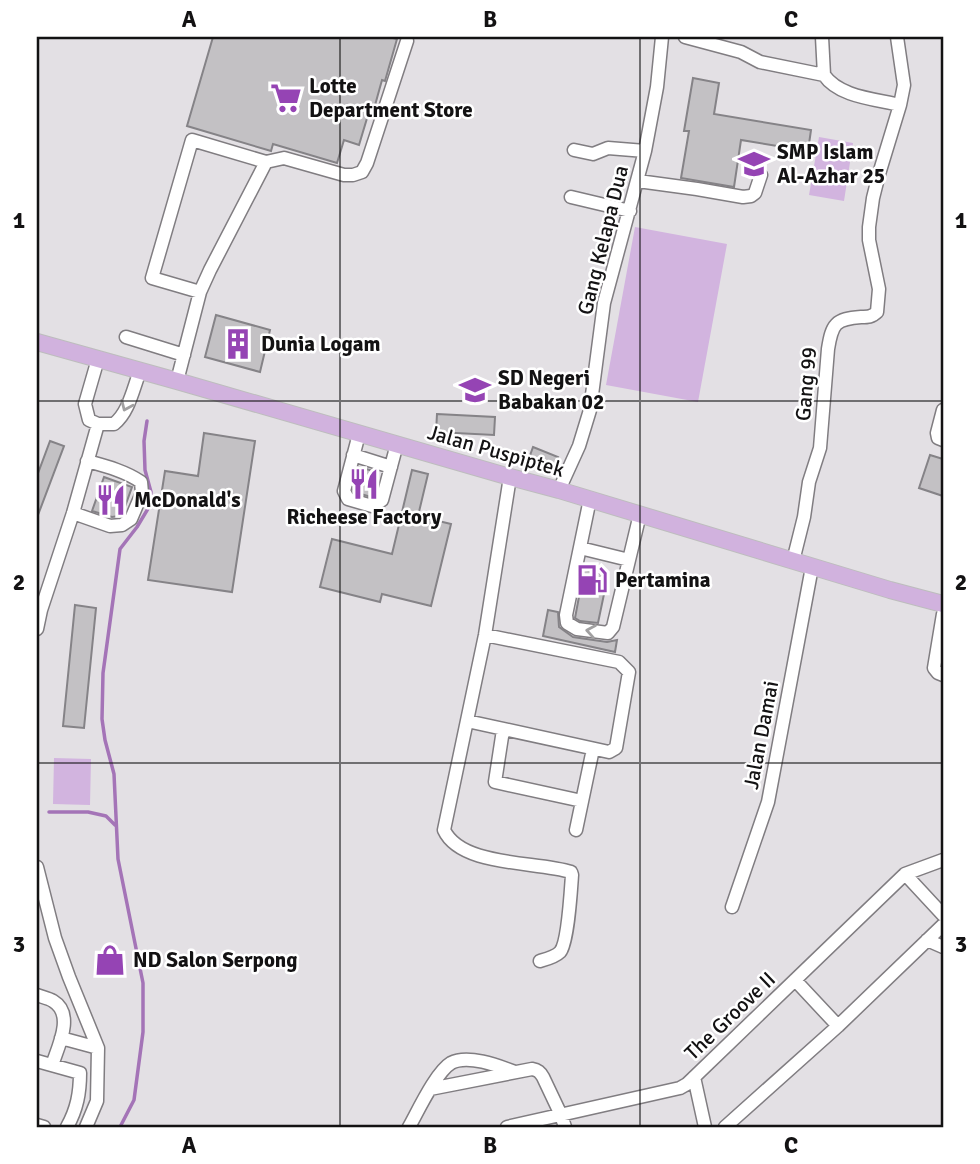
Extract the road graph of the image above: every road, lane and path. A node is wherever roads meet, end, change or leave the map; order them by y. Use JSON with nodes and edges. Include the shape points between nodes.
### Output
{"nodes":[{"id":1,"x":662,"y":37,"type":"edge"},
{"id":2,"x":685,"y":37,"type":"edge"},
{"id":3,"x":822,"y":37,"type":"edge"},
{"id":4,"x":897,"y":37,"type":"edge"},
{"id":5,"x":407,"y":41,"type":"dead end"},
{"id":6,"x":824,"y":75,"type":"junction"},
{"id":7,"x":900,"y":105,"type":"junction"},
{"id":8,"x":574,"y":150,"type":"dead end"},
{"id":9,"x":645,"y":151,"type":"junction"},
{"id":10,"x":266,"y":162,"type":"junction"},
{"id":11,"x":761,"y":175,"type":"dead end"},
{"id":12,"x":638,"y":181,"type":"junction"},
{"id":13,"x":571,"y":197,"type":"dead end"},
{"id":14,"x":630,"y":211,"type":"junction"},
{"id":15,"x":200,"y":292,"type":"junction"},
{"id":16,"x":126,"y":337,"type":"dead end"},
{"id":17,"x":37,"y":342,"type":"edge"},
{"id":18,"x":184,"y":355,"type":"junction"},
{"id":19,"x":98,"y":359,"type":"junction"},
{"id":20,"x":141,"y":371,"type":"junction"},
{"id":21,"x":177,"y":381,"type":"junction"},
{"id":22,"x":943,"y":410,"type":"edge"},
{"id":23,"x":98,"y":424,"type":"junction"},
{"id":24,"x":359,"y":433,"type":"junction"},
{"id":25,"x":943,"y":440,"type":"edge"},
{"id":26,"x":397,"y":444,"type":"junction"},
{"id":27,"x":353,"y":455,"type":"junction"},
{"id":28,"x":87,"y":461,"type":"junction"},
{"id":29,"x":391,"y":467,"type":"junction"},
{"id":30,"x":510,"y":477,"type":"junction"},
{"id":31,"x":559,"y":490,"type":"junction"},
{"id":32,"x":590,"y":499,"type":"junction"},
{"id":33,"x":73,"y":513,"type":"junction"},
{"id":34,"x":640,"y":514,"type":"junction"},
{"id":35,"x":580,"y":548,"type":"junction"},
{"id":36,"x":629,"y":560,"type":"junction"},
{"id":37,"x":793,"y":561,"type":"junction"},
{"id":38,"x":812,"y":567,"type":"junction"},
{"id":39,"x":943,"y":604,"type":"edge"},
{"id":40,"x":943,"y":614,"type":"edge"},
{"id":41,"x":37,"y":629,"type":"edge"},
{"id":42,"x":485,"y":635,"type":"junction"},
{"id":43,"x":943,"y":675,"type":"edge"},
{"id":44,"x":467,"y":721,"type":"junction"},
{"id":45,"x":503,"y":730,"type":"junction"},
{"id":46,"x":593,"y":749,"type":"junction"},
{"id":47,"x":582,"y":802,"type":"junction"},
{"id":48,"x":576,"y":830,"type":"dead end"},
{"id":49,"x":943,"y":860,"type":"edge"},
{"id":50,"x":37,"y":867,"type":"edge"},
{"id":51,"x":905,"y":874,"type":"junction"},
{"id":52,"x":732,"y":907,"type":"dead end"},
{"id":53,"x":943,"y":915,"type":"edge"},
{"id":54,"x":943,"y":925,"type":"edge"},
{"id":55,"x":927,"y":940,"type":"junction"},
{"id":56,"x":943,"y":947,"type":"edge"},
{"id":57,"x":540,"y":961,"type":"dead end"},
{"id":58,"x":794,"y":980,"type":"junction"},
{"id":59,"x":37,"y":995,"type":"edge"},
{"id":60,"x":838,"y":1026,"type":"junction"},
{"id":61,"x":61,"y":1038,"type":"junction"},
{"id":62,"x":98,"y":1048,"type":"junction"},
{"id":63,"x":37,"y":1061,"type":"edge"},
{"id":64,"x":52,"y":1065,"type":"junction"},
{"id":65,"x":516,"y":1072,"type":"junction"},
{"id":66,"x":694,"y":1077,"type":"junction"},
{"id":67,"x":430,"y":1089,"type":"junction"},
{"id":68,"x":563,"y":1121,"type":"edge"},
{"id":69,"x":37,"y":1125,"type":"edge"},
{"id":70,"x":44,"y":1127,"type":"edge"},
{"id":71,"x":67,"y":1127,"type":"edge"},
{"id":72,"x":86,"y":1127,"type":"edge"},
{"id":73,"x":410,"y":1127,"type":"edge"},
{"id":74,"x":507,"y":1127,"type":"edge"},
{"id":75,"x":705,"y":1127,"type":"edge"},
{"id":76,"x":725,"y":1127,"type":"edge"}],
"edges":[{"from":1,"to":9,"type":"street","name":"Gang Kelapa Dua"},
{"from":2,"to":6,"type":"street","via":[[760,62]]},
{"from":3,"to":6,"type":"street"},
{"from":4,"to":7,"type":"street","name":"Gang 99","via":[[904,85]]},
{"from":5,"to":10,"type":"street","via":[[362,172],[344,175],[284,158]]},
{"from":6,"to":7,"type":"street","via":[[838,89]]},
{"from":7,"to":37,"type":"street","name":"Gang 99","via":[[869,226],[877,312],[838,321],[831,334],[820,448]]},
{"from":8,"to":9,"type":"street","via":[[593,155],[608,148]]},
{"from":9,"to":12,"type":"street","name":"Gang Kelapa Dua"},
{"from":10,"to":15,"type":"street"},
{"from":10,"to":15,"type":"street","via":[[192,140],[152,278]]},
{"from":11,"to":12,"type":"street","via":[[758,190],[743,197]]},
{"from":12,"to":14,"type":"street","name":"Gang Kelapa Dua"},
{"from":13,"to":14,"type":"street"},
{"from":14,"to":31,"type":"street","name":"Gang Kelapa Dua","via":[[604,303],[590,410]]},
{"from":15,"to":18,"type":"street"},
{"from":16,"to":18,"type":"street"},
{"from":17,"to":19,"type":"main road","name":"Jalan Puspiptek"},
{"from":18,"to":21,"type":"street"},
{"from":19,"to":20,"type":"main road","name":"Jalan Puspiptek"},
{"from":19,"to":23,"type":"street","via":[[85,404],[89,420]]},
{"from":20,"to":21,"type":"main road","name":"Jalan Puspiptek"},
{"from":20,"to":23,"type":"street","one_way":true,"via":[[120,419],[114,424]]},
{"from":21,"to":24,"type":"main road","name":"Jalan Puspiptek"},
{"from":22,"to":25,"type":"street","via":[[937,433]]},
{"from":23,"to":28,"type":"street"},
{"from":24,"to":26,"type":"main road","name":"Jalan Puspiptek"},
{"from":24,"to":27,"type":"street"},
{"from":26,"to":29,"type":"street"},
{"from":26,"to":30,"type":"main road","name":"Jalan Puspiptek"},
{"from":27,"to":29,"type":"street"},
{"from":27,"to":29,"type":"street","via":[[344,491],[348,499],[378,504]]},
{"from":28,"to":33,"type":"street"},
{"from":28,"to":33,"type":"street","via":[[136,478],[142,493],[131,519],[122,525],[110,526]]},
{"from":30,"to":31,"type":"main road","name":"Jalan Puspiptek"},
{"from":30,"to":42,"type":"street"},
{"from":31,"to":32,"type":"main road","name":"Jalan Puspiptek"},
{"from":32,"to":34,"type":"main road","name":"Jalan Puspiptek"},
{"from":32,"to":35,"type":"street"},
{"from":33,"to":41,"type":"street"},
{"from":34,"to":36,"type":"street"},
{"from":34,"to":37,"type":"main road","name":"Jalan Puspiptek"},
{"from":35,"to":36,"type":"street"},
{"from":36,"to":35,"type":"street","one_way":true,"via":[[614,627],[603,634],[577,629],[567,624],[566,615]]},
{"from":37,"to":38,"type":"main road","name":"Jalan Puspiptek"},
{"from":38,"to":39,"type":"main road","name":"Jalan Puspiptek"},
{"from":38,"to":52,"type":"street","name":"Jalan Damai","via":[[768,802]]},
{"from":40,"to":43,"type":"street","via":[[934,668]]},
{"from":42,"to":44,"type":"street"},
{"from":42,"to":46,"type":"street","via":[[619,662],[628,669],[616,748],[609,752]]},
{"from":44,"to":45,"type":"street"},
{"from":44,"to":57,"type":"street","via":[[445,833],[463,849],[572,875],[562,949]]},
{"from":45,"to":46,"type":"street"},
{"from":45,"to":47,"type":"street","via":[[495,782]]},
{"from":46,"to":47,"type":"street"},
{"from":47,"to":48,"type":"street"},
{"from":49,"to":51,"type":"street","name":"The Groove II"},
{"from":50,"to":62,"type":"street","via":[[55,938]]},
{"from":51,"to":53,"type":"street"},
{"from":51,"to":58,"type":"street","name":"The Groove II"},
{"from":54,"to":55,"type":"street"},
{"from":55,"to":56,"type":"street"},
{"from":55,"to":60,"type":"street"},
{"from":58,"to":60,"type":"street"},
{"from":58,"to":66,"type":"street","name":"The Groove II"},
{"from":59,"to":61,"type":"street","via":[[61,1008]]},
{"from":60,"to":76,"type":"street"},
{"from":61,"to":62,"type":"street"},
{"from":61,"to":64,"type":"street"},
{"from":62,"to":72,"type":"street","via":[[95,1109]]},
{"from":63,"to":64,"type":"street"},
{"from":64,"to":71,"type":"street","via":[[80,1073],[78,1104]]},
{"from":65,"to":67,"type":"street"},
{"from":65,"to":67,"type":"street","via":[[473,1060],[454,1062]]},
{"from":65,"to":68,"type":"street","via":[[541,1072]]},
{"from":66,"to":68,"type":"street","name":"The Groove II","via":[[680,1088]]},
{"from":66,"to":75,"type":"street"},
{"from":67,"to":73,"type":"street"},
{"from":68,"to":74,"type":"street","name":"The Groove II"},
{"from":69,"to":70,"type":"street"}]}
